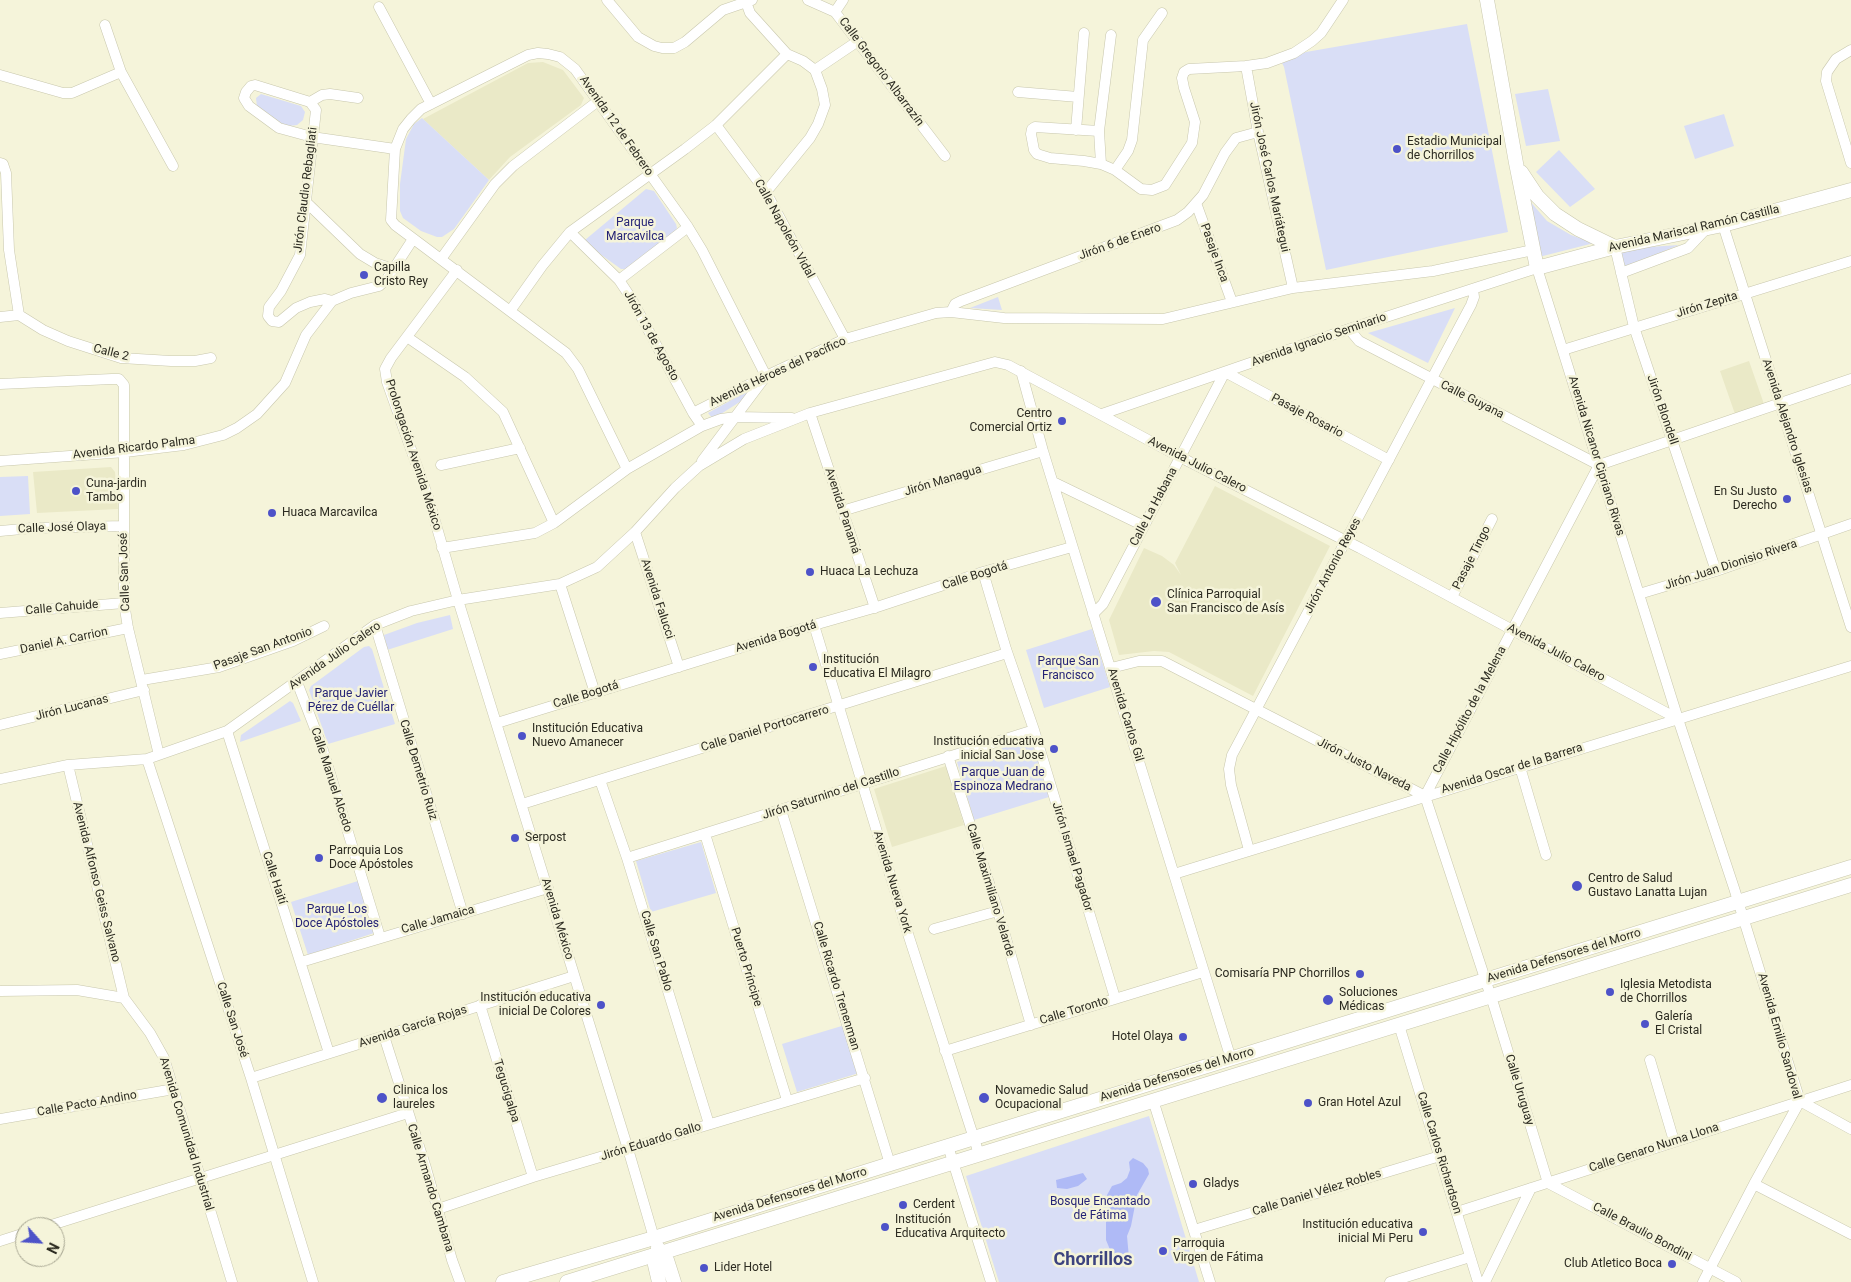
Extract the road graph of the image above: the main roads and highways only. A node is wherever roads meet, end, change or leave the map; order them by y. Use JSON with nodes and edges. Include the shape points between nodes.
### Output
{"nodes":[{"id":1,"x":1487,"y":0,"type":"edge"},
{"id":2,"x":1516,"y":163,"type":"junction"},
{"id":3,"x":1851,"y":190,"type":"edge"},
{"id":4,"x":1615,"y":247,"type":"junction"},
{"id":5,"x":1537,"y":268,"type":"joint"},
{"id":6,"x":1851,"y":867,"type":"edge"},
{"id":7,"x":1851,"y":885,"type":"edge"},
{"id":8,"x":654,"y":1238,"type":"junction"},
{"id":9,"x":660,"y":1254,"type":"junction"},
{"id":10,"x":503,"y":1282,"type":"edge"},
{"id":11,"x":568,"y":1282,"type":"edge"},
{"id":12,"x":659,"y":1282,"type":"edge"},
{"id":13,"x":674,"y":1282,"type":"edge"}],
"edges":[{"from":1,"to":2,"type":"main road","name":"Avenida Nicanor Cipriano Rivas"},
{"from":2,"to":4,"type":"main road","via":[[1536,196],[1555,214]]},
{"from":2,"to":5,"type":"main road","name":"Avenida Nicanor Cipriano Rivas"},
{"from":3,"to":4,"type":"main road","name":"Avenida Mariscal Ramón Castilla","via":[[1723,225]]},
{"from":4,"to":5,"type":"main road","name":"Avenida Mariscal Ramón Castilla"},
{"from":6,"to":8,"type":"main road","name":"Avenida Defensores del Morro"},
{"from":7,"to":9,"type":"main road","name":"Avenida Defensores del Morro"},
{"from":8,"to":9,"type":"main road"},
{"from":8,"to":10,"type":"main road","name":"Avenida Defensores del Morro"},
{"from":9,"to":11,"type":"main road","name":"Avenida Defensores del Morro"},
{"from":9,"to":12,"type":"main road","via":[[655,1265]]},
{"from":9,"to":13,"type":"main road","via":[[667,1260]]}]}
